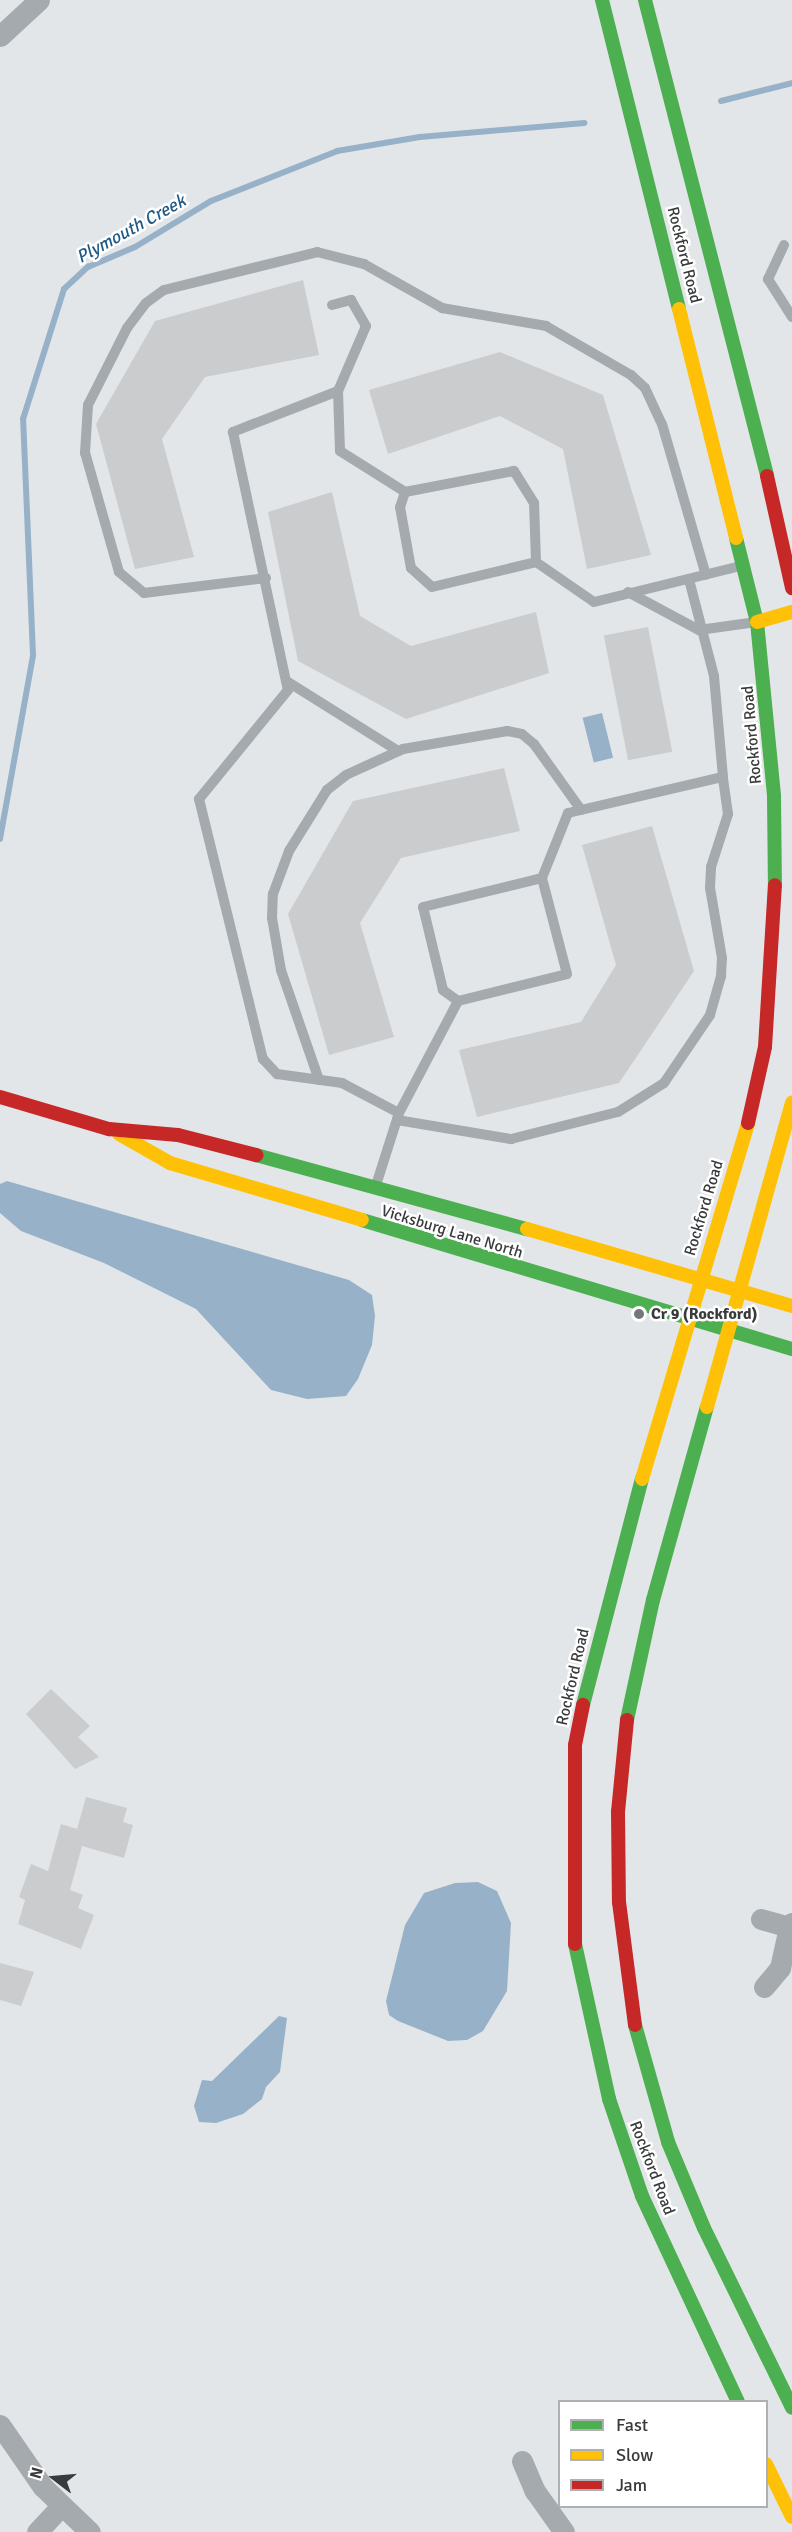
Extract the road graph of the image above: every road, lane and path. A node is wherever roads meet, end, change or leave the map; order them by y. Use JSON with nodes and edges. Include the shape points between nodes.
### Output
{"nodes":[{"id":1,"x":39,"y":0,"type":"edge"},
{"id":2,"x":602,"y":0,"type":"edge"},
{"id":3,"x":645,"y":0,"type":"edge"},
{"id":4,"x":0,"y":36,"type":"edge"},
{"id":5,"x":784,"y":245,"type":"dead end"},
{"id":6,"x":332,"y":305,"type":"dead end"},
{"id":7,"x":792,"y":317,"type":"edge"},
{"id":8,"x":338,"y":391,"type":"junction"},
{"id":9,"x":405,"y":492,"type":"junction"},
{"id":10,"x":789,"y":556,"type":"edge"},
{"id":11,"x":536,"y":562,"type":"junction"},
{"id":12,"x":755,"y":563,"type":"junction"},
{"id":13,"x":706,"y":575,"type":"junction"},
{"id":14,"x":266,"y":578,"type":"junction"},
{"id":15,"x":689,"y":579,"type":"junction"},
{"id":16,"x":792,"y":588,"type":"edge"},
{"id":17,"x":628,"y":592,"type":"junction"},
{"id":18,"x":792,"y":612,"type":"edge"},
{"id":19,"x":757,"y":622,"type":"junction"},
{"id":20,"x":699,"y":630,"type":"junction"},
{"id":21,"x":288,"y":682,"type":"junction"},
{"id":22,"x":398,"y":751,"type":"junction"},
{"id":23,"x":723,"y":777,"type":"junction"},
{"id":24,"x":581,"y":810,"type":"junction"},
{"id":25,"x":542,"y":878,"type":"junction"},
{"id":26,"x":458,"y":1001,"type":"junction"},
{"id":27,"x":319,"y":1080,"type":"junction"},
{"id":28,"x":0,"y":1097,"type":"edge"},
{"id":29,"x":792,"y":1103,"type":"edge"},
{"id":30,"x":398,"y":1117,"type":"junction"},
{"id":31,"x":109,"y":1129,"type":"junction"},
{"id":32,"x":376,"y":1186,"type":"junction"},
{"id":33,"x":699,"y":1279,"type":"junction"},
{"id":34,"x":741,"y":1291,"type":"junction"},
{"id":35,"x":792,"y":1306,"type":"edge"},
{"id":36,"x":687,"y":1319,"type":"junction"},
{"id":37,"x":730,"y":1330,"type":"junction"},
{"id":38,"x":792,"y":1349,"type":"edge"},
{"id":39,"x":761,"y":1919,"type":"dead end"},
{"id":40,"x":791,"y":1925,"type":"edge"},
{"id":41,"x":764,"y":1987,"type":"dead end"},
{"id":42,"x":737,"y":2400,"type":"edge"},
{"id":43,"x":792,"y":2408,"type":"edge"},
{"id":44,"x":0,"y":2425,"type":"edge"},
{"id":45,"x":522,"y":2461,"type":"dead end"},
{"id":46,"x":768,"y":2467,"type":"edge"},
{"id":47,"x":61,"y":2506,"type":"junction"},
{"id":48,"x":792,"y":2517,"type":"edge"},
{"id":49,"x":37,"y":2532,"type":"edge"},
{"id":50,"x":90,"y":2532,"type":"edge"},
{"id":51,"x":564,"y":2532,"type":"edge"}],
"edges":[{"from":1,"to":4,"type":"street"},
{"from":2,"to":12,"type":"main road","name":"Rockford Road"},
{"from":3,"to":10,"type":"main road","name":"Rockford Road"},
{"from":5,"to":7,"type":"lane","via":[[768,279]]},
{"from":6,"to":8,"type":"lane","via":[[351,300],[366,326]]},
{"from":8,"to":9,"type":"lane","via":[[340,452]]},
{"from":8,"to":14,"type":"lane","via":[[233,432]]},
{"from":9,"to":11,"type":"lane","via":[[514,471],[534,502]]},
{"from":9,"to":11,"type":"lane","via":[[400,507],[411,568],[432,587]]},
{"from":10,"to":12,"type":"main road"},
{"from":10,"to":16,"type":"main road","name":"Rockford Road"},
{"from":11,"to":17,"type":"lane","via":[[594,602]]},
{"from":12,"to":13,"type":"lane"},
{"from":12,"to":19,"type":"main road","name":"Rockford Road"},
{"from":13,"to":14,"type":"lane","via":[[663,424],[645,388],[631,375],[546,326],[442,308],[364,264],[317,252],[164,290],[146,303],[127,328],[88,405],[85,453],[119,572],[144,593]]},
{"from":13,"to":15,"type":"lane"},
{"from":14,"to":21,"type":"lane"},
{"from":15,"to":17,"type":"lane"},
{"from":15,"to":20,"type":"lane"},
{"from":17,"to":20,"type":"lane"},
{"from":18,"to":19,"type":"main road"},
{"from":19,"to":20,"type":"lane"},
{"from":19,"to":33,"type":"main road","name":"Rockford Road","via":[[774,796],[775,931],[765,1047],[751,1110]]},
{"from":20,"to":23,"type":"lane","via":[[714,676]]},
{"from":21,"to":22,"type":"lane"},
{"from":21,"to":27,"type":"lane","via":[[288,690],[199,799],[263,1059],[277,1074]]},
{"from":22,"to":24,"type":"lane","via":[[489,732],[522,734]]},
{"from":22,"to":27,"type":"lane","via":[[346,775],[327,790],[289,850],[273,894],[281,970]]},
{"from":23,"to":24,"type":"lane"},
{"from":23,"to":30,"type":"lane","via":[[728,814],[711,867],[710,888],[722,958],[721,976],[710,1015],[664,1083],[618,1112],[511,1139]]},
{"from":24,"to":25,"type":"lane","via":[[568,813]]},
{"from":25,"to":26,"type":"lane","via":[[567,974]]},
{"from":25,"to":26,"type":"lane","via":[[423,907],[443,990]]},
{"from":26,"to":30,"type":"lane"},
{"from":27,"to":30,"type":"lane","via":[[342,1083]]},
{"from":28,"to":31,"type":"main road","name":"Vicksburg Lane North"},
{"from":29,"to":34,"type":"main road","name":"Rockford Road"},
{"from":30,"to":32,"type":"lane"},
{"from":31,"to":32,"type":"main road","name":"Vicksburg Lane North","via":[[178,1135]]},
{"from":31,"to":36,"type":"main road","name":"Vicksburg Lane North","via":[[170,1163]]},
{"from":32,"to":33,"type":"main road","name":"Vicksburg Lane North"},
{"from":33,"to":34,"type":"main road","name":"Vicksburg Lane North"},
{"from":33,"to":36,"type":"main road","name":"Rockford Road"},
{"from":34,"to":35,"type":"main road","name":"Vicksburg Lane North"},
{"from":34,"to":37,"type":"main road","name":"Rockford Road"},
{"from":36,"to":37,"type":"main road","name":"Vicksburg Lane North"},
{"from":36,"to":42,"type":"main road","name":"Rockford Road","via":[[596,1645],[575,1745],[572,1929],[606,2088],[642,2196]]},
{"from":37,"to":38,"type":"main road","name":"Vicksburg Lane North"},
{"from":37,"to":43,"type":"main road","name":"Rockford Road","via":[[653,1600],[627,1715],[618,1812],[619,1902],[628,1989],[668,2142],[704,2228]]},
{"from":39,"to":40,"type":"street"},
{"from":40,"to":41,"type":"street","via":[[780,1968]]},
{"from":44,"to":47,"type":"street"},
{"from":45,"to":51,"type":"street","via":[[535,2491]]},
{"from":46,"to":48,"type":"main road"},
{"from":47,"to":49,"type":"street"},
{"from":47,"to":50,"type":"street"}]}
